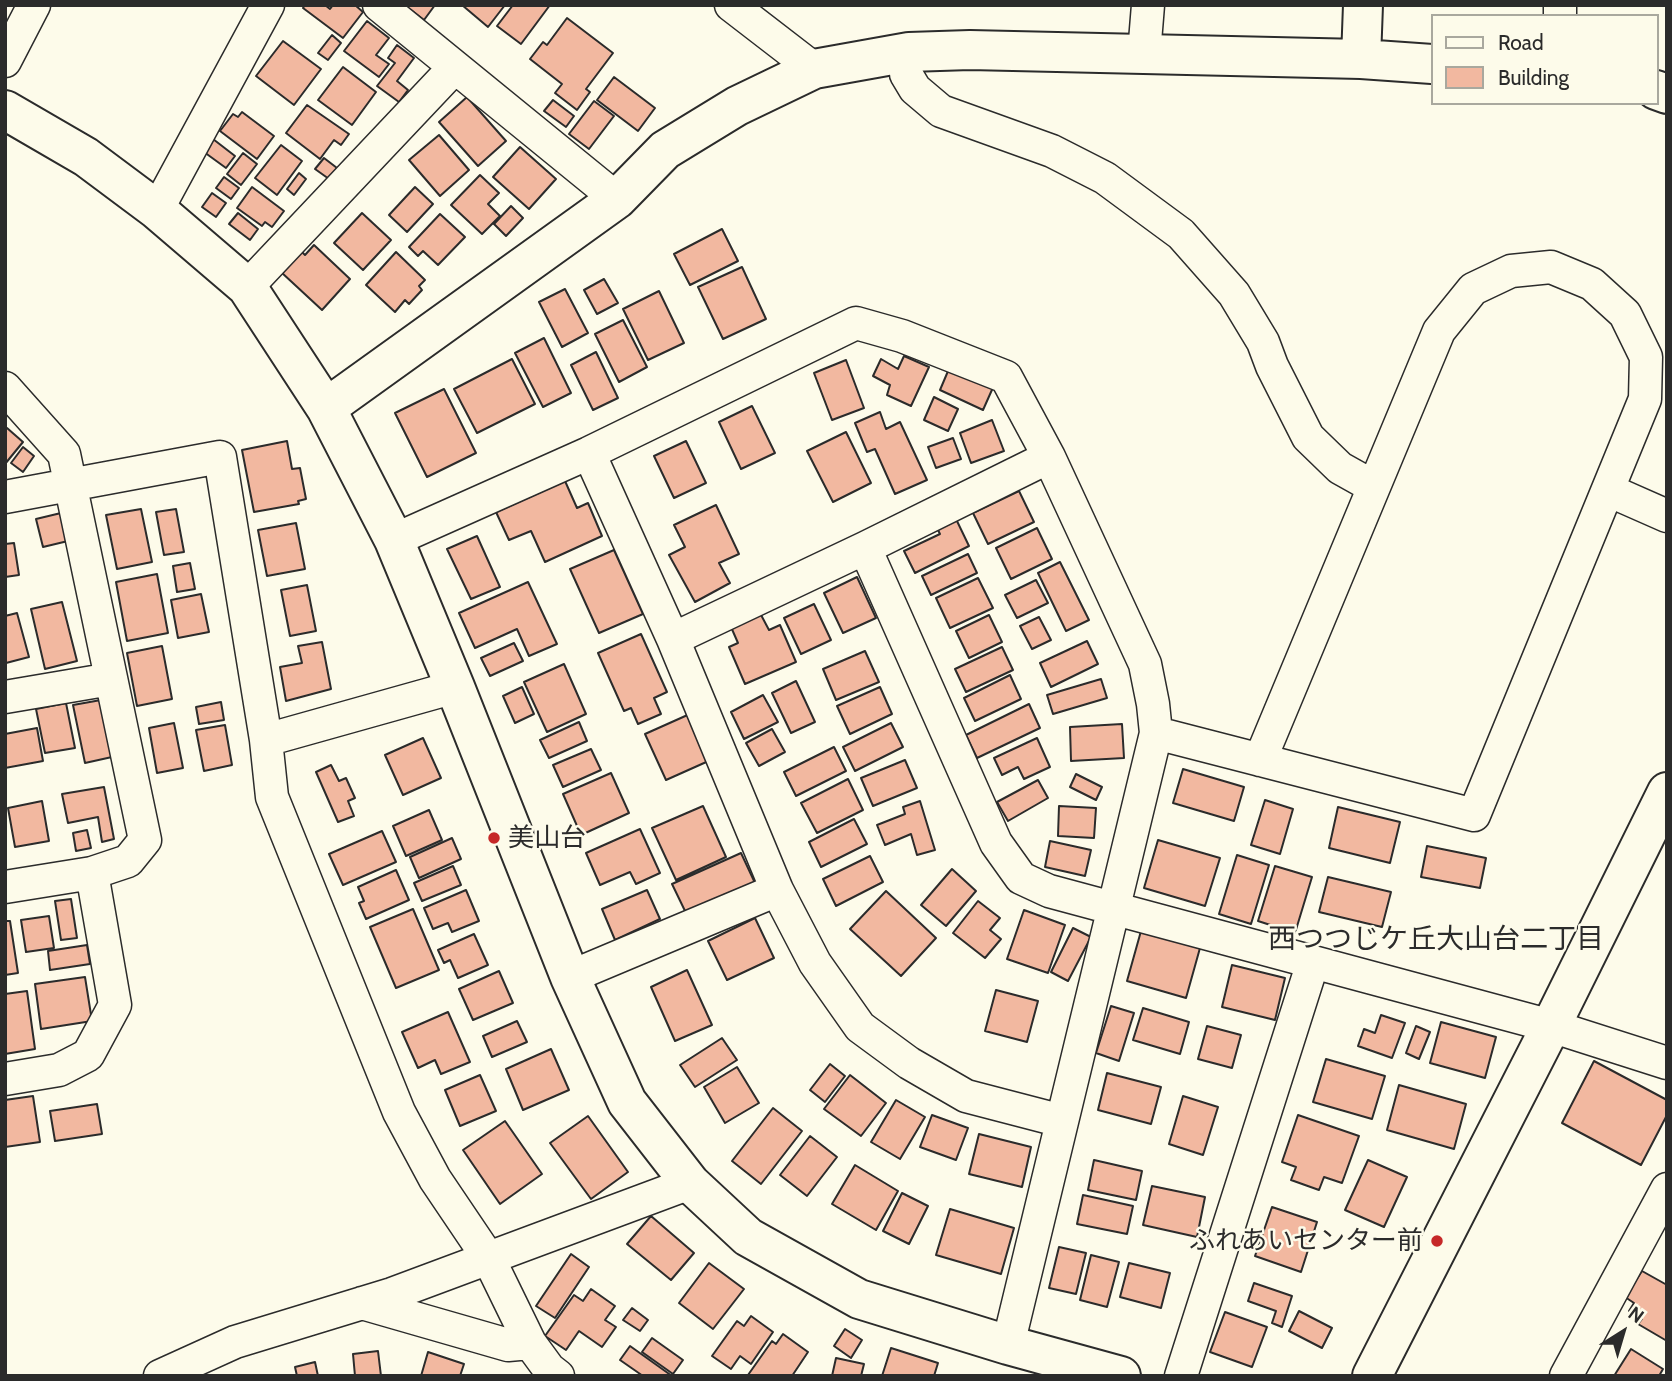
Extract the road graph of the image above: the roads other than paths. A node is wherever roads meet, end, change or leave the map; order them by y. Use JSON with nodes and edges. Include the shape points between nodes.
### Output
{"nodes":[{"id":1,"x":34,"y":5,"type":"edge"},
{"id":2,"x":268,"y":5,"type":"edge"},
{"id":3,"x":379,"y":5,"type":"edge"},
{"id":4,"x":731,"y":5,"type":"edge"},
{"id":5,"x":1148,"y":5,"type":"edge"},
{"id":6,"x":1363,"y":5,"type":"edge"},
{"id":7,"x":909,"y":52,"type":"junction"},
{"id":8,"x":1144,"y":54,"type":"junction"},
{"id":9,"x":1361,"y":59,"type":"junction"},
{"id":10,"x":5,"y":61,"type":"edge"},
{"id":11,"x":1430,"y":64,"type":"edge"},
{"id":12,"x":454,"y":68,"type":"junction"},
{"id":13,"x":814,"y":69,"type":"junction"},
{"id":14,"x":5,"y":110,"type":"edge"},
{"id":15,"x":617,"y":199,"type":"junction"},
{"id":16,"x":157,"y":210,"type":"junction"},
{"id":17,"x":247,"y":287,"type":"junction"},
{"id":18,"x":5,"y":388,"type":"edge"},
{"id":19,"x":326,"y":408,"type":"junction"},
{"id":20,"x":589,"y":453,"type":"junction"},
{"id":21,"x":1049,"y":457,"type":"junction"},
{"id":22,"x":71,"y":485,"type":"junction"},
{"id":23,"x":1374,"y":487,"type":"junction"},
{"id":24,"x":1608,"y":490,"type":"junction"},
{"id":25,"x":5,"y":498,"type":"edge"},
{"id":26,"x":1667,"y":516,"type":"edge"},
{"id":27,"x":394,"y":540,"type":"junction"},
{"id":28,"x":865,"y":548,"type":"junction"},
{"id":29,"x":673,"y":639,"type":"junction"},
{"id":30,"x":111,"y":679,"type":"junction"},
{"id":31,"x":455,"y":687,"type":"junction"},
{"id":32,"x":5,"y":697,"type":"edge"},
{"id":33,"x":1156,"y":733,"type":"junction"},
{"id":34,"x":266,"y":740,"type":"junction"},
{"id":35,"x":1260,"y":760,"type":"junction"},
{"id":36,"x":1667,"y":792,"type":"edge"},
{"id":37,"x":92,"y":873,"type":"junction"},
{"id":38,"x":5,"y":887,"type":"edge"},
{"id":39,"x":777,"y":890,"type":"junction"},
{"id":40,"x":1114,"y":908,"type":"junction"},
{"id":41,"x":1313,"y":962,"type":"junction"},
{"id":42,"x":570,"y":977,"type":"junction"},
{"id":43,"x":1551,"y":1026,"type":"junction"},
{"id":44,"x":1667,"y":1063,"type":"edge"},
{"id":45,"x":5,"y":1079,"type":"edge"},
{"id":46,"x":1062,"y":1121,"type":"junction"},
{"id":47,"x":690,"y":1183,"type":"junction"},
{"id":48,"x":1667,"y":1189,"type":"edge"},
{"id":49,"x":489,"y":1259,"type":"junction"},
{"id":50,"x":362,"y":1303,"type":"junction"},
{"id":51,"x":530,"y":1343,"type":"junction"},
{"id":52,"x":1008,"y":1345,"type":"junction"},
{"id":53,"x":160,"y":1376,"type":"edge"},
{"id":54,"x":558,"y":1376,"type":"edge"},
{"id":55,"x":1121,"y":1376,"type":"edge"},
{"id":56,"x":1181,"y":1376,"type":"edge"},
{"id":57,"x":1372,"y":1376,"type":"edge"},
{"id":58,"x":1566,"y":1376,"type":"edge"}],
"edges":[{"from":1,"to":10,"type":"street"},
{"from":2,"to":16,"type":"street"},
{"from":3,"to":12,"type":"street"},
{"from":4,"to":13,"type":"street"},
{"from":5,"to":8,"type":"street"},
{"from":6,"to":9,"type":"street"},
{"from":7,"to":8,"type":"street"},
{"from":7,"to":13,"type":"street"},
{"from":7,"to":23,"type":"street","via":[[906,74],[915,89],[941,111],[1052,150],[1105,178],[1181,234],[1234,295],[1263,342],[1308,437],[1340,468]]},
{"from":8,"to":9,"type":"street"},
{"from":9,"to":11,"type":"street"},
{"from":12,"to":15,"type":"street"},
{"from":12,"to":17,"type":"street"},
{"from":13,"to":15,"type":"street","via":[[737,106],[665,150]]},
{"from":14,"to":16,"type":"street","via":[[86,157]]},
{"from":15,"to":19,"type":"street"},
{"from":16,"to":17,"type":"street"},
{"from":17,"to":19,"type":"street"},
{"from":18,"to":22,"type":"street","via":[[64,454]]},
{"from":19,"to":27,"type":"street"},
{"from":20,"to":21,"type":"street","via":[[856,324],[902,335],[1006,377]]},
{"from":20,"to":27,"type":"street"},
{"from":20,"to":29,"type":"street"},
{"from":21,"to":28,"type":"street"},
{"from":21,"to":33,"type":"street","via":[[1145,664]]},
{"from":22,"to":25,"type":"street"},
{"from":22,"to":30,"type":"street"},
{"from":22,"to":34,"type":"street","via":[[220,457]]},
{"from":23,"to":24,"type":"street","via":[[1439,331],[1473,289],[1511,271],[1551,267],[1592,284],[1625,314],[1646,357],[1645,399]]},
{"from":23,"to":35,"type":"street"},
{"from":24,"to":26,"type":"street"},
{"from":24,"to":35,"type":"street","via":[[1474,815]]},
{"from":27,"to":31,"type":"street"},
{"from":28,"to":29,"type":"street"},
{"from":28,"to":40,"type":"street","via":[[996,843],[1021,878],[1049,891]]},
{"from":29,"to":39,"type":"street"},
{"from":30,"to":32,"type":"street"},
{"from":30,"to":37,"type":"street","via":[[145,840],[128,860]]},
{"from":31,"to":34,"type":"street"},
{"from":31,"to":42,"type":"street"},
{"from":33,"to":35,"type":"street"},
{"from":33,"to":40,"type":"street"},
{"from":34,"to":49,"type":"street","via":[[272,797],[399,1112],[435,1179]]},
{"from":36,"to":43,"type":"street"},
{"from":37,"to":38,"type":"street"},
{"from":37,"to":45,"type":"street","via":[[115,1005],[88,1055],[59,1070]]},
{"from":39,"to":42,"type":"street"},
{"from":39,"to":46,"type":"street","via":[[816,963],[860,1027],[966,1096]]},
{"from":40,"to":41,"type":"street"},
{"from":40,"to":46,"type":"street"},
{"from":41,"to":43,"type":"street"},
{"from":41,"to":56,"type":"street"},
{"from":42,"to":47,"type":"street","via":[[627,1102]]},
{"from":43,"to":44,"type":"street"},
{"from":43,"to":57,"type":"street"},
{"from":46,"to":52,"type":"street"},
{"from":47,"to":49,"type":"street"},
{"from":47,"to":52,"type":"street","via":[[748,1237],[859,1299]]},
{"from":48,"to":58,"type":"street"},
{"from":49,"to":50,"type":"street"},
{"from":49,"to":51,"type":"street"},
{"from":50,"to":51,"type":"street","via":[[508,1345]]},
{"from":50,"to":53,"type":"street","via":[[235,1342]]},
{"from":51,"to":54,"type":"street"},
{"from":52,"to":55,"type":"street"}]}
